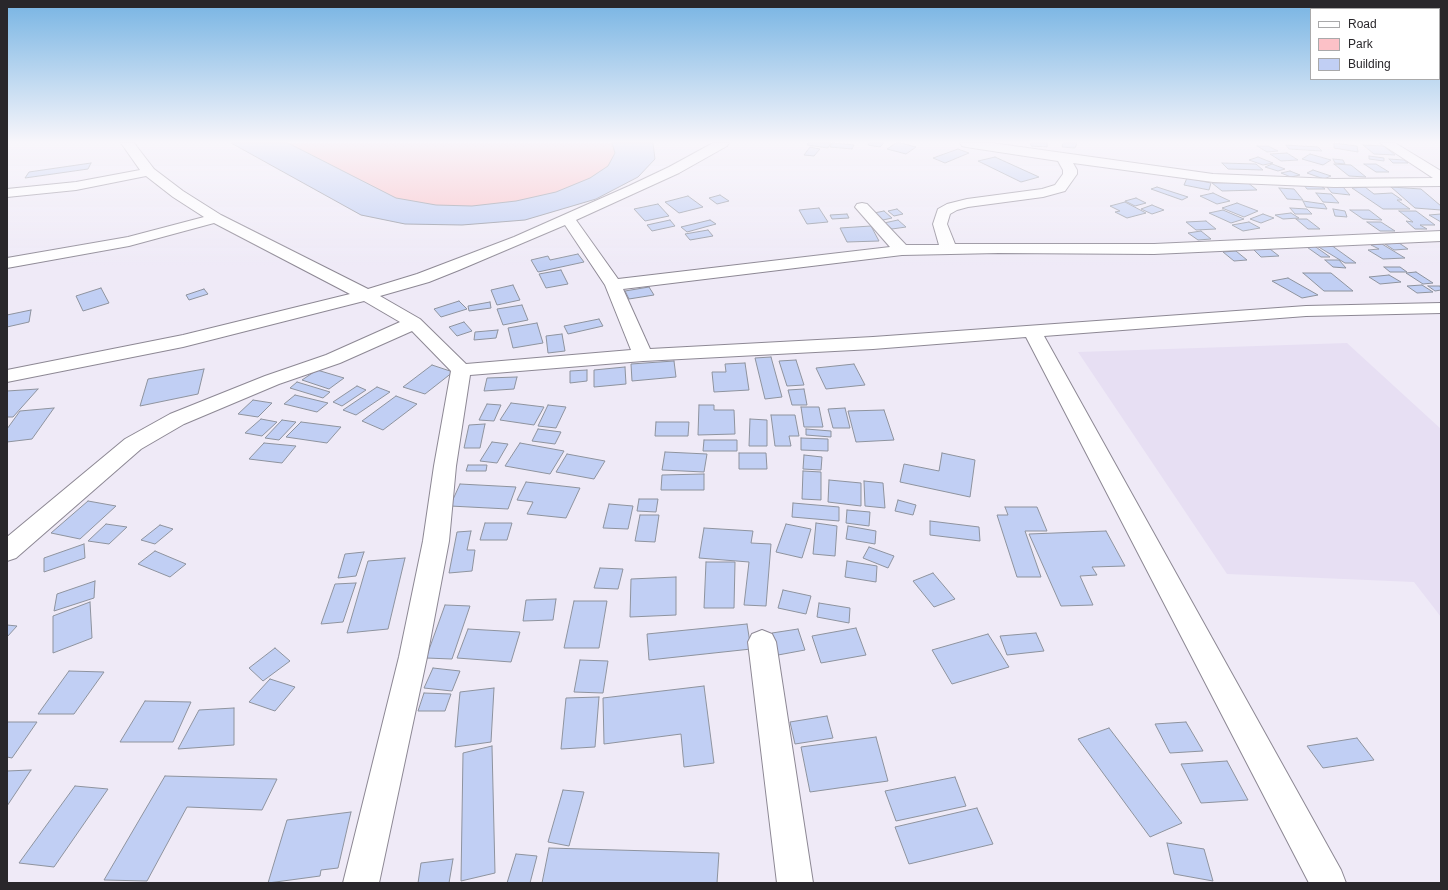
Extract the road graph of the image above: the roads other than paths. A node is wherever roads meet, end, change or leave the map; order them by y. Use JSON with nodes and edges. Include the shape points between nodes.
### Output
{"nodes":[{"id":1,"x":84,"y":185,"type":"edge"},
{"id":2,"x":166,"y":185,"type":"edge"},
{"id":3,"x":643,"y":185,"type":"edge"},
{"id":4,"x":1064,"y":185,"type":"edge"},
{"id":5,"x":7,"y":193,"type":"edge"},
{"id":6,"x":862,"y":208,"type":"dead end"},
{"id":7,"x":216,"y":218,"type":"junction"},
{"id":8,"x":568,"y":219,"type":"junction"},
{"id":9,"x":1441,"y":236,"type":"edge"},
{"id":10,"x":949,"y":249,"type":"junction"},
{"id":11,"x":902,"y":250,"type":"junction"},
{"id":12,"x":7,"y":264,"type":"edge"},
{"id":13,"x":613,"y":285,"type":"junction"},
{"id":14,"x":366,"y":295,"type":"junction"},
{"id":15,"x":1441,"y":308,"type":"edge"},
{"id":16,"x":414,"y":323,"type":"junction"},
{"id":17,"x":1033,"y":332,"type":"junction"},
{"id":18,"x":642,"y":355,"type":"junction"},
{"id":19,"x":461,"y":370,"type":"junction"},
{"id":20,"x":7,"y":376,"type":"edge"},
{"id":21,"x":7,"y":551,"type":"edge"},
{"id":22,"x":762,"y":642,"type":"dead end"},
{"id":23,"x":361,"y":883,"type":"edge"},
{"id":24,"x":795,"y":883,"type":"edge"},
{"id":25,"x":1328,"y":883,"type":"edge"}],
"edges":[{"from":1,"to":5,"type":"street"},
{"from":2,"to":7,"type":"street"},
{"from":3,"to":8,"type":"street"},
{"from":4,"to":10,"type":"street","via":[[1054,190],[967,203],[943,212],[940,224]]},
{"from":6,"to":11,"type":"street"},
{"from":7,"to":12,"type":"street","via":[[130,241]]},
{"from":7,"to":14,"type":"street"},
{"from":8,"to":13,"type":"street"},
{"from":8,"to":14,"type":"street","via":[[453,267]]},
{"from":9,"to":10,"type":"street","via":[[1154,249]]},
{"from":10,"to":11,"type":"street"},
{"from":11,"to":13,"type":"street"},
{"from":13,"to":18,"type":"street"},
{"from":14,"to":16,"type":"street"},
{"from":14,"to":20,"type":"street","via":[[183,340]]},
{"from":15,"to":17,"type":"street","via":[[1306,311]]},
{"from":16,"to":19,"type":"street"},
{"from":16,"to":21,"type":"street","via":[[333,359],[272,380],[156,430],[133,444]]},
{"from":17,"to":18,"type":"street"},
{"from":17,"to":25,"type":"street"},
{"from":18,"to":19,"type":"street"},
{"from":19,"to":23,"type":"street","via":[[432,556]]},
{"from":22,"to":24,"type":"street"}]}
